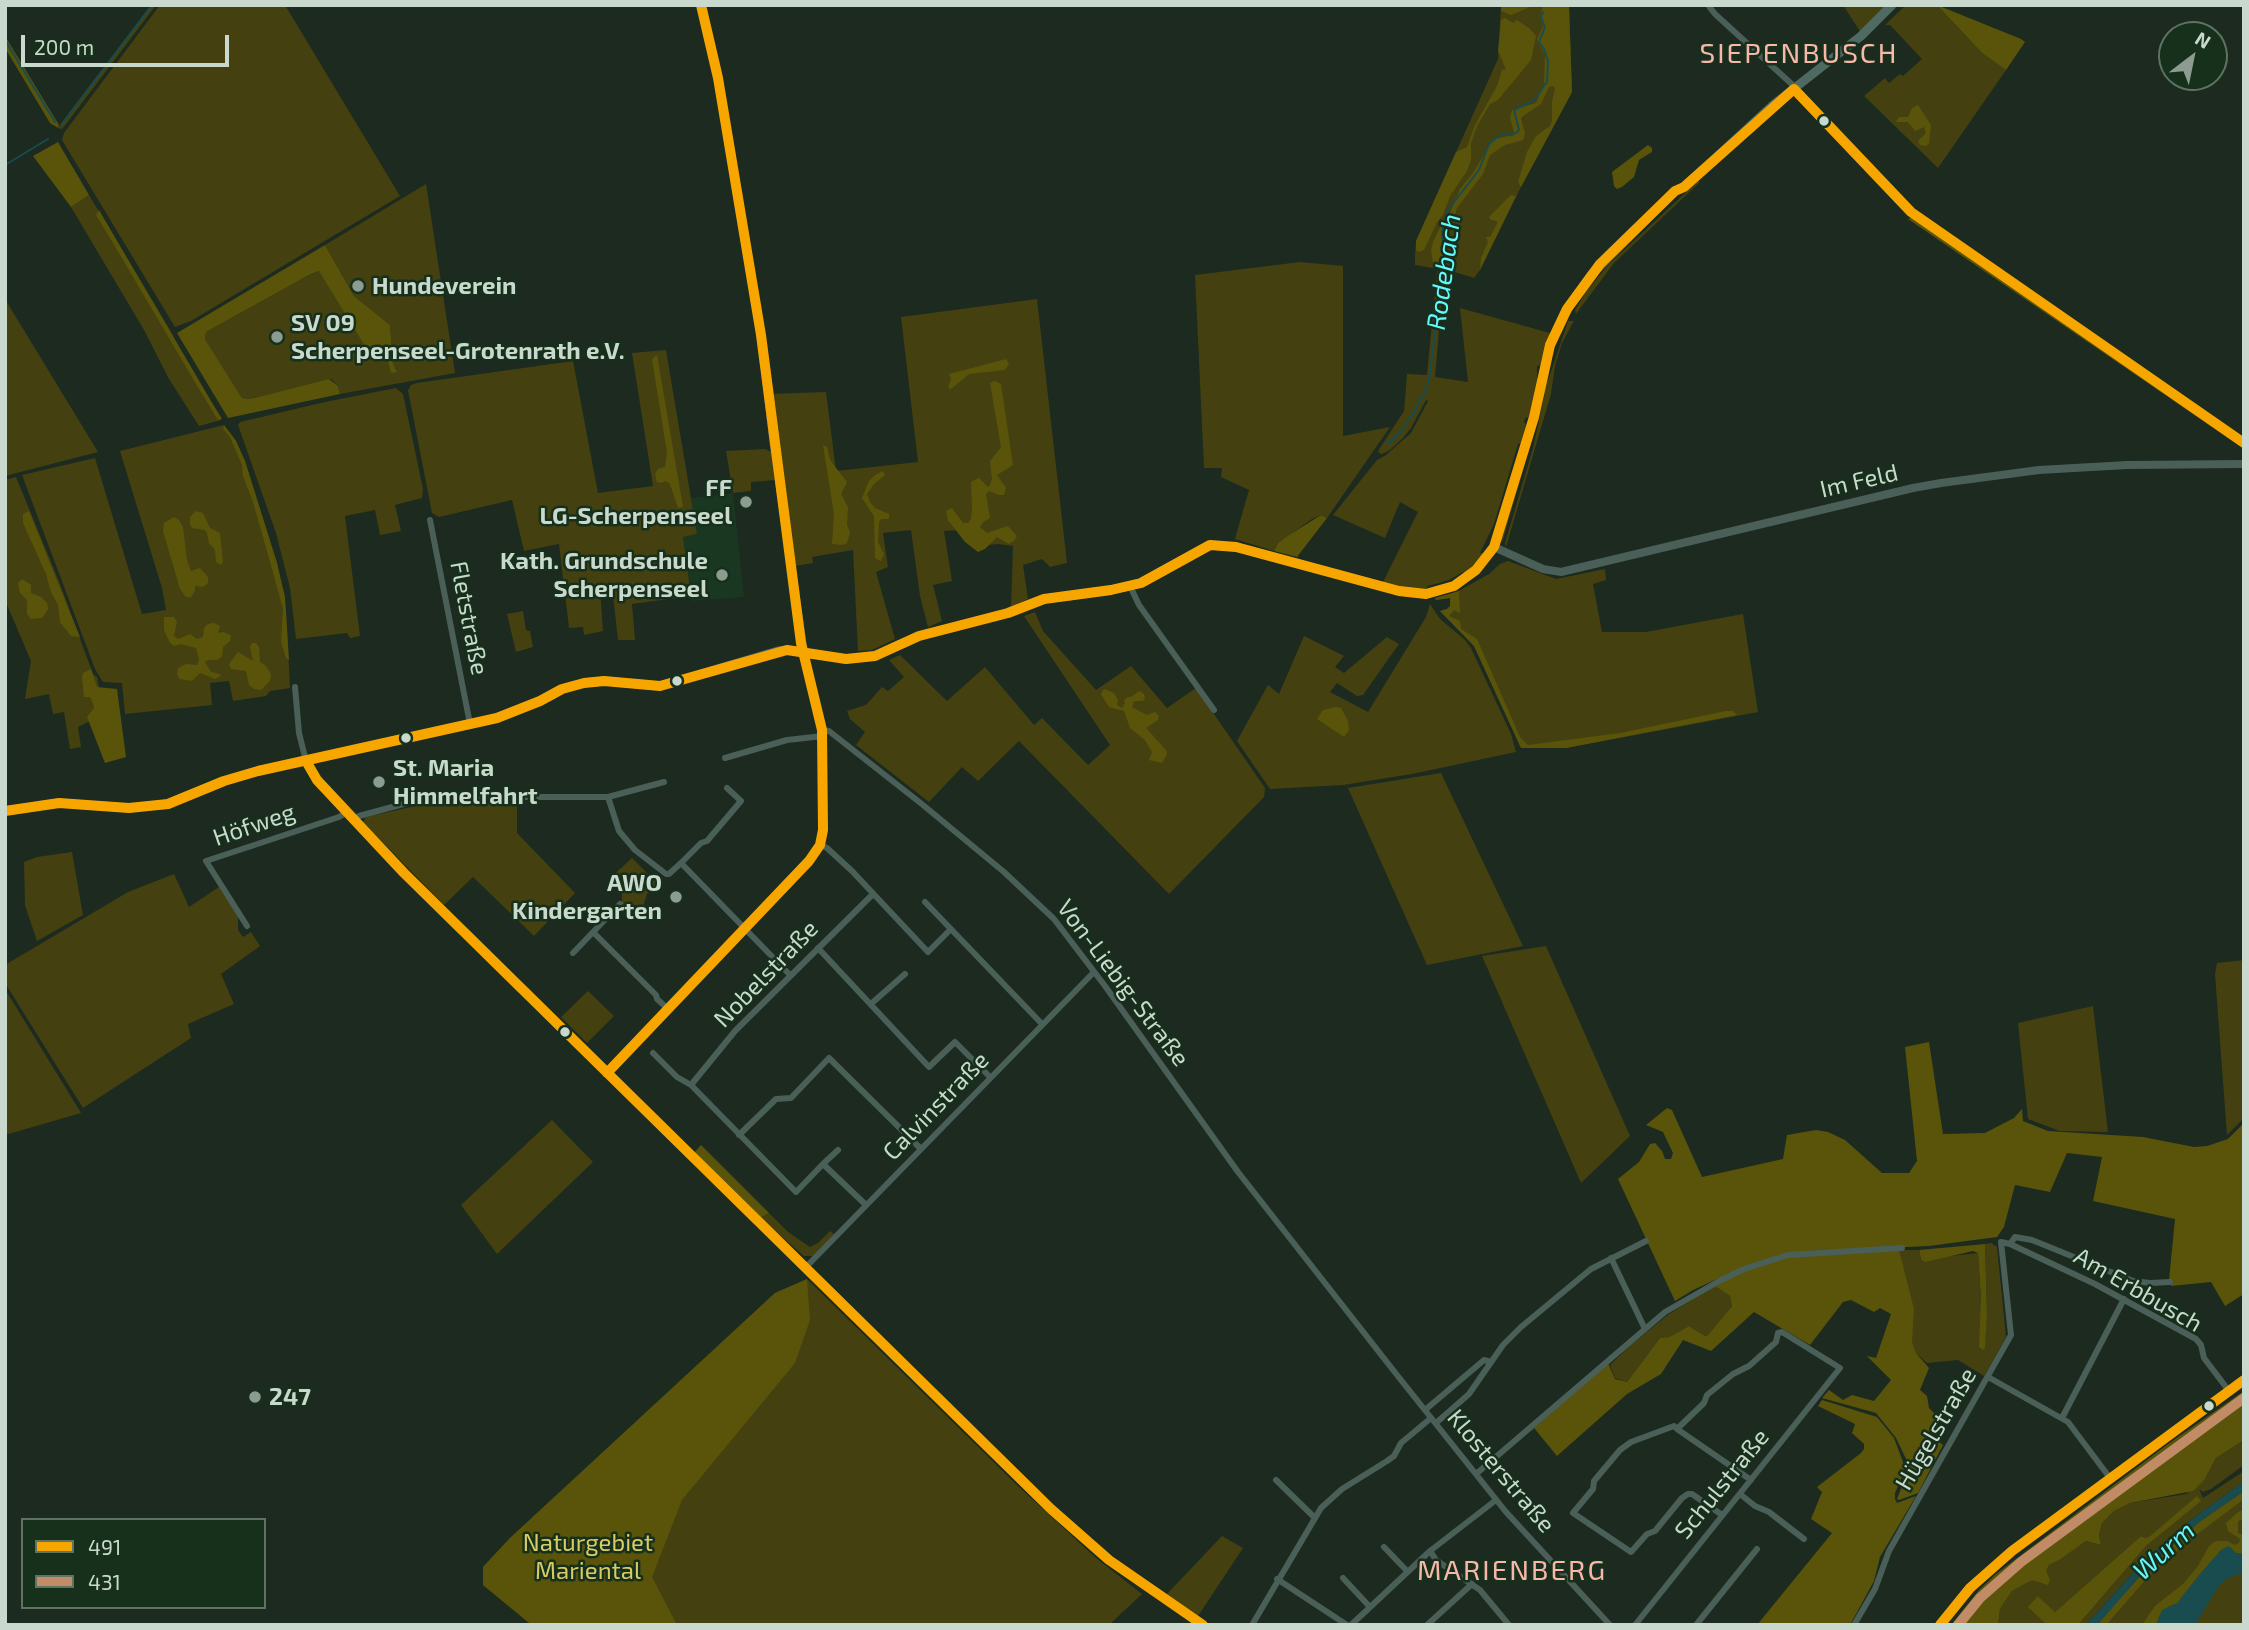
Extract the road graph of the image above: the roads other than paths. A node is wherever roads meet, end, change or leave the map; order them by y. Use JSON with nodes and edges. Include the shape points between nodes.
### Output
{"nodes":[{"id":1,"x":701,"y":5,"type":"edge"},
{"id":2,"x":1708,"y":5,"type":"edge"},
{"id":3,"x":1892,"y":5,"type":"edge"},
{"id":4,"x":1795,"y":88,"type":"junction"},
{"id":5,"x":1910,"y":212,"type":"dead end"},
{"id":6,"x":2244,"y":464,"type":"edge"},
{"id":7,"x":430,"y":520,"type":"dead end"},
{"id":8,"x":1494,"y":547,"type":"junction"},
{"id":9,"x":1130,"y":586,"type":"junction"},
{"id":10,"x":804,"y":653,"type":"junction"},
{"id":11,"x":295,"y":687,"type":"dead end"},
{"id":12,"x":1213,"y":710,"type":"dead end"},
{"id":13,"x":470,"y":724,"type":"junction"},
{"id":14,"x":822,"y":733,"type":"junction"},
{"id":15,"x":725,"y":758,"type":"dead end"},
{"id":16,"x":306,"y":761,"type":"junction"},
{"id":17,"x":664,"y":782,"type":"dead end"},
{"id":18,"x":727,"y":788,"type":"dead end"},
{"id":19,"x":608,"y":797,"type":"junction"},
{"id":20,"x":5,"y":811,"type":"edge"},
{"id":21,"x":346,"y":812,"type":"junction"},
{"id":22,"x":354,"y":820,"type":"junction"},
{"id":23,"x":820,"y":845,"type":"junction"},
{"id":24,"x":681,"y":863,"type":"junction"},
{"id":25,"x":873,"y":894,"type":"junction"},
{"id":26,"x":925,"y":902,"type":"dead end"},
{"id":27,"x":620,"y":904,"type":"dead end"},
{"id":28,"x":247,"y":926,"type":"dead end"},
{"id":29,"x":744,"y":927,"type":"junction"},
{"id":30,"x":951,"y":929,"type":"junction"},
{"id":31,"x":593,"y":932,"type":"junction"},
{"id":32,"x":818,"y":948,"type":"junction"},
{"id":33,"x":573,"y":953,"type":"dead end"},
{"id":34,"x":1094,"y":972,"type":"junction"},
{"id":35,"x":905,"y":974,"type":"dead end"},
{"id":36,"x":790,"y":975,"type":"junction"},
{"id":37,"x":872,"y":1003,"type":"junction"},
{"id":38,"x":667,"y":1008,"type":"junction"},
{"id":39,"x":1042,"y":1024,"type":"junction"},
{"id":40,"x":653,"y":1053,"type":"dead end"},
{"id":41,"x":607,"y":1073,"type":"junction"},
{"id":42,"x":990,"y":1077,"type":"junction"},
{"id":43,"x":691,"y":1085,"type":"junction"},
{"id":44,"x":739,"y":1135,"type":"junction"},
{"id":45,"x":920,"y":1149,"type":"junction"},
{"id":46,"x":838,"y":1150,"type":"dead end"},
{"id":47,"x":823,"y":1164,"type":"junction"},
{"id":48,"x":866,"y":1205,"type":"junction"},
{"id":49,"x":1646,"y":1241,"type":"dead end"},
{"id":50,"x":2001,"y":1242,"type":"joint"},
{"id":51,"x":2010,"y":1244,"type":"junction"},
{"id":52,"x":1902,"y":1248,"type":"dead end"},
{"id":53,"x":1611,"y":1258,"type":"junction"},
{"id":54,"x":806,"y":1267,"type":"junction"},
{"id":55,"x":2170,"y":1282,"type":"dead end"},
{"id":56,"x":2124,"y":1299,"type":"junction"},
{"id":57,"x":1645,"y":1329,"type":"junction"},
{"id":58,"x":1491,"y":1362,"type":"junction"},
{"id":59,"x":1393,"y":1370,"type":"joint"},
{"id":60,"x":1988,"y":1377,"type":"junction"},
{"id":61,"x":2244,"y":1380,"type":"edge"},
{"id":62,"x":2228,"y":1391,"type":"junction"},
{"id":63,"x":1426,"y":1410,"type":"junction"},
{"id":64,"x":2062,"y":1419,"type":"junction"},
{"id":65,"x":1434,"y":1420,"type":"junction"},
{"id":66,"x":1677,"y":1429,"type":"junction"},
{"id":67,"x":1476,"y":1474,"type":"junction"},
{"id":68,"x":2110,"y":1478,"type":"junction"},
{"id":69,"x":1276,"y":1480,"type":"dead end"},
{"id":70,"x":1751,"y":1480,"type":"junction"},
{"id":71,"x":1740,"y":1494,"type":"junction"},
{"id":72,"x":1496,"y":1500,"type":"junction"},
{"id":73,"x":1722,"y":1515,"type":"junction"},
{"id":74,"x":1314,"y":1517,"type":"junction"},
{"id":75,"x":1802,"y":1526,"type":"dead end"},
{"id":76,"x":1796,"y":1532,"type":"junction"},
{"id":77,"x":1804,"y":1539,"type":"dead end"},
{"id":78,"x":1384,"y":1547,"type":"dead end"},
{"id":79,"x":1757,"y":1549,"type":"dead end"},
{"id":80,"x":1430,"y":1551,"type":"junction"},
{"id":81,"x":1407,"y":1572,"type":"junction"},
{"id":82,"x":1343,"y":1578,"type":"dead end"},
{"id":83,"x":1277,"y":1580,"type":"junction"},
{"id":84,"x":1472,"y":1584,"type":"junction"},
{"id":85,"x":1369,"y":1606,"type":"junction"},
{"id":86,"x":1203,"y":1625,"type":"edge"},
{"id":87,"x":1252,"y":1625,"type":"edge"},
{"id":88,"x":1349,"y":1625,"type":"edge"},
{"id":89,"x":1427,"y":1625,"type":"edge"},
{"id":90,"x":1509,"y":1625,"type":"edge"},
{"id":91,"x":1610,"y":1625,"type":"edge"},
{"id":92,"x":1635,"y":1625,"type":"edge"},
{"id":93,"x":1696,"y":1625,"type":"edge"},
{"id":94,"x":1854,"y":1625,"type":"edge"},
{"id":95,"x":1940,"y":1625,"type":"edge"}],
"edges":[{"from":1,"to":10,"type":"street","via":[[718,78],[761,335]]},
{"from":2,"to":4,"type":"street"},
{"from":3,"to":4,"type":"main road"},
{"from":4,"to":5,"type":"street"},
{"from":4,"to":8,"type":"main road","via":[[1616,247],[1567,309],[1546,359],[1534,417]]},
{"from":6,"to":8,"type":"street","name":"Im Feld","via":[[2039,470],[1941,483],[1561,572]]},
{"from":7,"to":13,"type":"street","name":"Fletstraße"},
{"from":8,"to":9,"type":"main road","via":[[1461,582],[1426,594],[1218,545],[1202,548]]},
{"from":9,"to":10,"type":"main road","via":[[1044,598],[1008,613],[919,636],[875,656],[846,659]]},
{"from":9,"to":12,"type":"street"},
{"from":10,"to":13,"type":"main road","via":[[778,651],[660,686],[584,683]]},
{"from":10,"to":14,"type":"street"},
{"from":11,"to":16,"type":"street"},
{"from":13,"to":16,"type":"main road"},
{"from":14,"to":15,"type":"street"},
{"from":14,"to":23,"type":"street"},
{"from":14,"to":34,"type":"street","name":"Von-Liebig-Straße","via":[[829,731],[1026,891]]},
{"from":16,"to":20,"type":"main road","via":[[244,775],[154,807],[59,803]]},
{"from":16,"to":21,"type":"main road"},
{"from":17,"to":19,"type":"street"},
{"from":18,"to":24,"type":"street","via":[[741,801]]},
{"from":19,"to":22,"type":"street","via":[[445,797]]},
{"from":19,"to":24,"type":"street","via":[[619,831],[635,850],[666,874]]},
{"from":21,"to":22,"type":"main road"},
{"from":21,"to":28,"type":"street","name":"Höfweg","via":[[206,861]]},
{"from":22,"to":41,"type":"main road"},
{"from":23,"to":25,"type":"street"},
{"from":23,"to":29,"type":"street"},
{"from":24,"to":29,"type":"street"},
{"from":25,"to":30,"type":"street","via":[[928,951]]},
{"from":25,"to":32,"type":"street","name":"Nobelstraße"},
{"from":26,"to":30,"type":"street"},
{"from":27,"to":31,"type":"street"},
{"from":29,"to":36,"type":"street"},
{"from":29,"to":38,"type":"street"},
{"from":30,"to":39,"type":"street"},
{"from":31,"to":33,"type":"street"},
{"from":31,"to":38,"type":"street"},
{"from":32,"to":36,"type":"street","name":"Nobelstraße"},
{"from":32,"to":37,"type":"street"},
{"from":34,"to":39,"type":"street","name":"Calvinstraße"},
{"from":34,"to":59,"type":"street","name":"Von-Liebig-Straße","via":[[1238,1172]]},
{"from":35,"to":37,"type":"street"},
{"from":36,"to":43,"type":"street","name":"Nobelstraße"},
{"from":37,"to":42,"type":"street","via":[[929,1067],[955,1042]]},
{"from":38,"to":41,"type":"street"},
{"from":39,"to":42,"type":"street","name":"Calvinstraße"},
{"from":40,"to":43,"type":"street"},
{"from":41,"to":54,"type":"main road"},
{"from":42,"to":45,"type":"street","name":"Calvinstraße"},
{"from":43,"to":44,"type":"street"},
{"from":44,"to":45,"type":"street","via":[[776,1099],[791,1098],[829,1058]]},
{"from":44,"to":47,"type":"street","via":[[796,1192]]},
{"from":45,"to":48,"type":"street","name":"Calvinstraße"},
{"from":46,"to":47,"type":"street"},
{"from":47,"to":48,"type":"street"},
{"from":48,"to":54,"type":"street","name":"Calvinstraße"},
{"from":49,"to":53,"type":"street"},
{"from":50,"to":51,"type":"street","name":"Am Erbbusch"},
{"from":50,"to":60,"type":"street","name":"Hügelstraße","via":[[2011,1335]]},
{"from":51,"to":55,"type":"street","name":"Am Erbbusch","via":[[2015,1237],[2032,1240],[2133,1281]]},
{"from":51,"to":56,"type":"street","name":"Am Erbbusch"},
{"from":52,"to":57,"type":"street","via":[[1788,1255],[1763,1262],[1684,1300]]},
{"from":53,"to":57,"type":"street"},
{"from":53,"to":58,"type":"street","via":[[1574,1281],[1521,1327]]},
{"from":54,"to":86,"type":"main road","via":[[1084,1539]]},
{"from":56,"to":62,"type":"street","name":"Am Erbbusch","via":[[2196,1339]]},
{"from":56,"to":64,"type":"street"},
{"from":57,"to":67,"type":"street"},
{"from":58,"to":63,"type":"street","via":[[1484,1360]]},
{"from":58,"to":65,"type":"street","via":[[1469,1394]]},
{"from":59,"to":63,"type":"street","name":"Klosterstraße"},
{"from":60,"to":64,"type":"street"},
{"from":60,"to":94,"type":"street","name":"Hügelstraße","via":[[1889,1550]]},
{"from":61,"to":62,"type":"street"},
{"from":62,"to":68,"type":"street"},
{"from":63,"to":65,"type":"street","name":"Klosterstraße"},
{"from":64,"to":68,"type":"street"},
{"from":65,"to":67,"type":"street","name":"Klosterstraße"},
{"from":65,"to":74,"type":"street","via":[[1401,1443],[1393,1456],[1331,1498]]},
{"from":66,"to":70,"type":"street"},
{"from":66,"to":70,"type":"street","name":"Schulstraße","via":[[1707,1395],[1776,1342],[1780,1332],[1840,1368]]},
{"from":66,"to":73,"type":"street","via":[[1674,1426],[1620,1450],[1573,1513],[1631,1552],[1688,1494]]},
{"from":67,"to":72,"type":"street","name":"Klosterstraße"},
{"from":68,"to":95,"type":"street","via":[[1988,1571]]},
{"from":69,"to":74,"type":"street"},
{"from":70,"to":71,"type":"street","name":"Schulstraße"},
{"from":71,"to":73,"type":"street","name":"Schulstraße"},
{"from":71,"to":76,"type":"street"},
{"from":72,"to":80,"type":"street"},
{"from":72,"to":91,"type":"street","name":"Klosterstraße"},
{"from":73,"to":92,"type":"street","name":"Schulstraße"},
{"from":74,"to":83,"type":"street"},
{"from":75,"to":76,"type":"street"},
{"from":76,"to":77,"type":"street"},
{"from":78,"to":81,"type":"street"},
{"from":79,"to":93,"type":"street"},
{"from":80,"to":81,"type":"street"},
{"from":80,"to":84,"type":"street"},
{"from":81,"to":85,"type":"street"},
{"from":82,"to":85,"type":"street"},
{"from":83,"to":87,"type":"street"},
{"from":83,"to":88,"type":"street"},
{"from":84,"to":89,"type":"street"},
{"from":84,"to":90,"type":"street"},
{"from":85,"to":88,"type":"street"}]}
